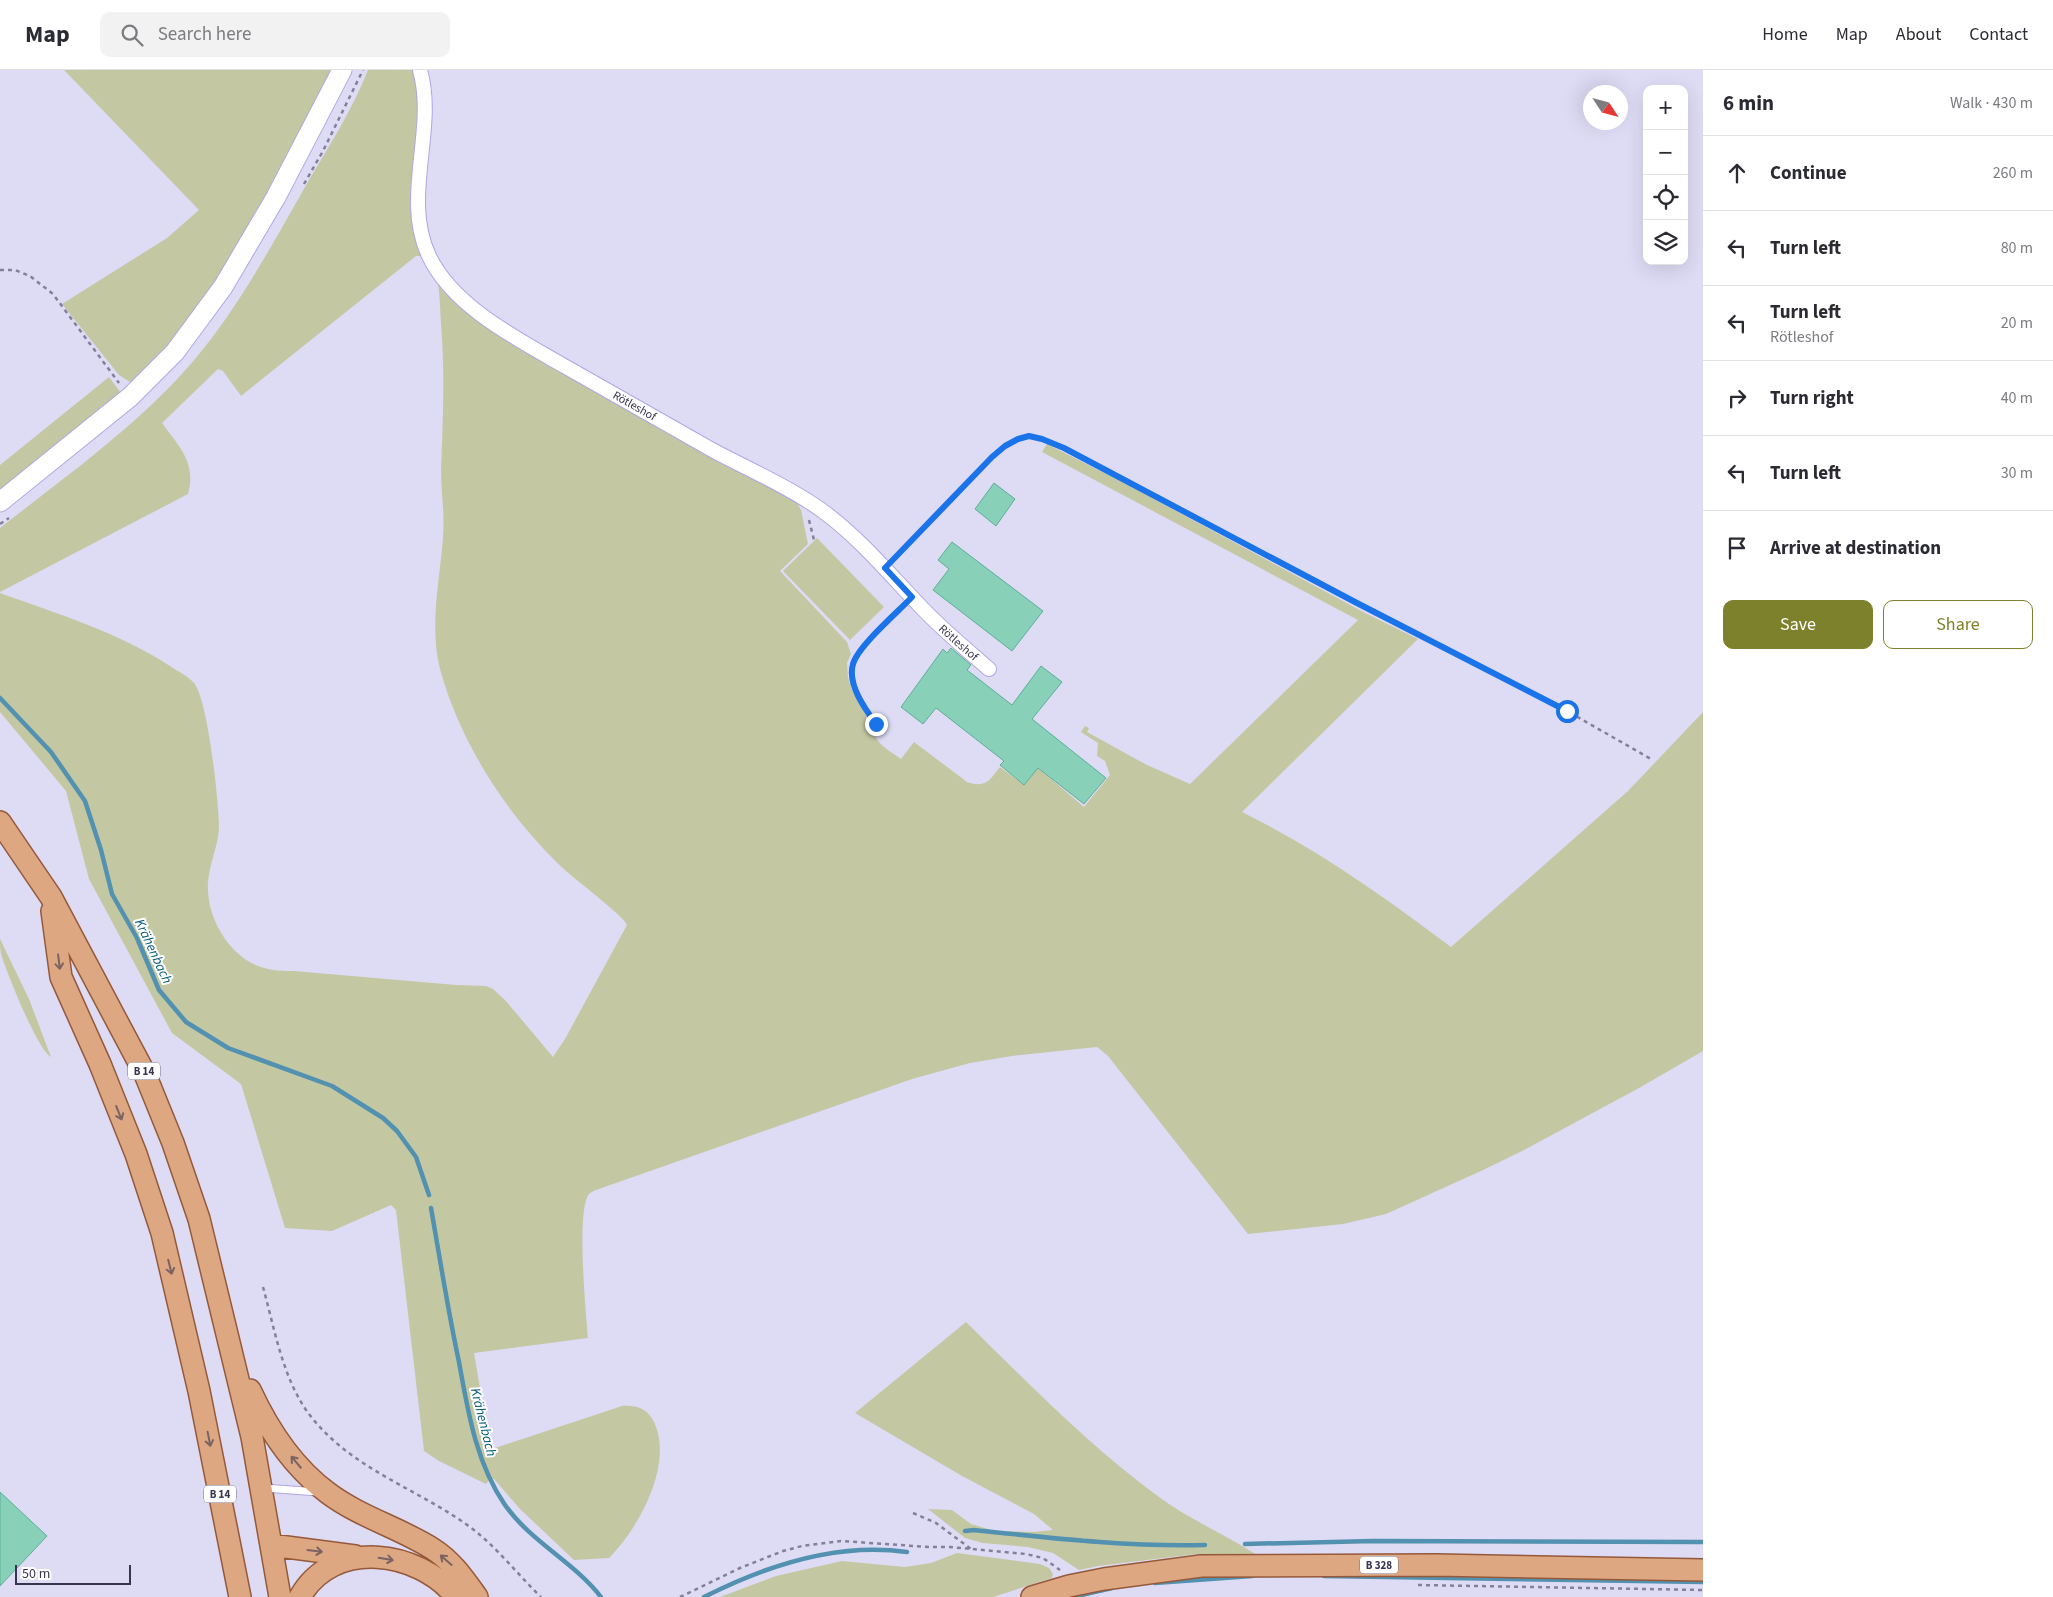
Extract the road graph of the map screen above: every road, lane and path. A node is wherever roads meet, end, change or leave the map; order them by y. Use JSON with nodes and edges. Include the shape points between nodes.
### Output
{"nodes":[{"id":1,"x":342,"y":70,"type":"edge"},
{"id":2,"x":420,"y":70,"type":"edge"},
{"id":3,"x":0,"y":270,"type":"edge"},
{"id":4,"x":130,"y":398,"type":"junction"},
{"id":5,"x":0,"y":502,"type":"edge"},
{"id":6,"x":885,"y":568,"type":"junction"},
{"id":7,"x":912,"y":597,"type":"junction"},
{"id":8,"x":989,"y":669,"type":"dead end"},
{"id":9,"x":876,"y":724,"type":"dead end"},
{"id":10,"x":1651,"y":758,"type":"dead end"},
{"id":11,"x":0,"y":822,"type":"edge"},
{"id":12,"x":50,"y":897,"type":"junction"},
{"id":13,"x":263,"y":1286,"type":"dead end"},
{"id":14,"x":230,"y":1344,"type":"junction"},
{"id":15,"x":261,"y":1488,"type":"junction"},
{"id":16,"x":328,"y":1493,"type":"junction"},
{"id":17,"x":913,"y":1513,"type":"dead end"},
{"id":18,"x":271,"y":1545,"type":"junction"},
{"id":19,"x":972,"y":1550,"type":"junction"},
{"id":20,"x":360,"y":1556,"type":"junction"},
{"id":21,"x":1703,"y":1570,"type":"edge"},
{"id":22,"x":1414,"y":1585,"type":"dead end"},
{"id":23,"x":1069,"y":1586,"type":"junction"},
{"id":24,"x":1703,"y":1590,"type":"edge"},
{"id":25,"x":240,"y":1597,"type":"edge"},
{"id":26,"x":280,"y":1597,"type":"edge"},
{"id":27,"x":300,"y":1597,"type":"edge"},
{"id":28,"x":456,"y":1597,"type":"edge"},
{"id":29,"x":477,"y":1597,"type":"edge"},
{"id":30,"x":541,"y":1597,"type":"edge"},
{"id":31,"x":680,"y":1597,"type":"edge"},
{"id":32,"x":1032,"y":1597,"type":"edge"}],
"edges":[{"from":1,"to":4,"type":"street","via":[[276,197],[223,288],[175,352]]},
{"from":2,"to":6,"type":"street","name":"Rötleshof","via":[[425,109],[418,183],[420,218],[428,254],[444,281],[515,338],[820,509]]},
{"from":3,"to":4,"type":"path","via":[[15,270],[30,276],[53,294]]},
{"from":4,"to":5,"type":"street"},
{"from":6,"to":7,"type":"street","name":"Rötleshof"},
{"from":6,"to":10,"type":"path","via":[[1005,446],[1029,436],[1042,439],[1136,485]]},
{"from":7,"to":8,"type":"street","name":"Rötleshof","via":[[950,636]]},
{"from":7,"to":9,"type":"path","via":[[858,653],[852,664],[855,687]]},
{"from":11,"to":12,"type":"main road","number":"B 14"},
{"from":12,"to":14,"type":"main road","number":"B 14","via":[[145,1074],[170,1134],[199,1219]]},
{"from":12,"to":25,"type":"main road","number":"B 14","one_way":true,"via":[[61,977],[132,1145],[162,1234],[199,1391]]},
{"from":13,"to":30,"type":"path","via":[[283,1359],[294,1389],[311,1417],[356,1460],[472,1528]]},
{"from":14,"to":15,"type":"main road"},
{"from":16,"to":14,"type":"main road","one_way":true,"via":[[279,1442],[260,1411]]},
{"from":15,"to":16,"type":"lane"},
{"from":15,"to":18,"type":"main road"},
{"from":29,"to":16,"type":"main road","one_way":true,"via":[[459,1571],[434,1550]]},
{"from":17,"to":19,"type":"path","via":[[936,1523]]},
{"from":18,"to":20,"type":"main road","one_way":true},
{"from":18,"to":26,"type":"main road"},
{"from":19,"to":23,"type":"path","via":[[1043,1558],[1066,1575]]},
{"from":19,"to":31,"type":"path","via":[[879,1542],[815,1544],[764,1558]]},
{"from":20,"to":27,"type":"main road","via":[[317,1575]]},
{"from":20,"to":28,"type":"main road","one_way":true,"via":[[392,1560],[430,1572]]},
{"from":21,"to":23,"type":"main road","number":"B 328","via":[[1232,1565],[1159,1570]]},
{"from":22,"to":24,"type":"path"},
{"from":23,"to":32,"type":"main road","number":"B 328"}]}
